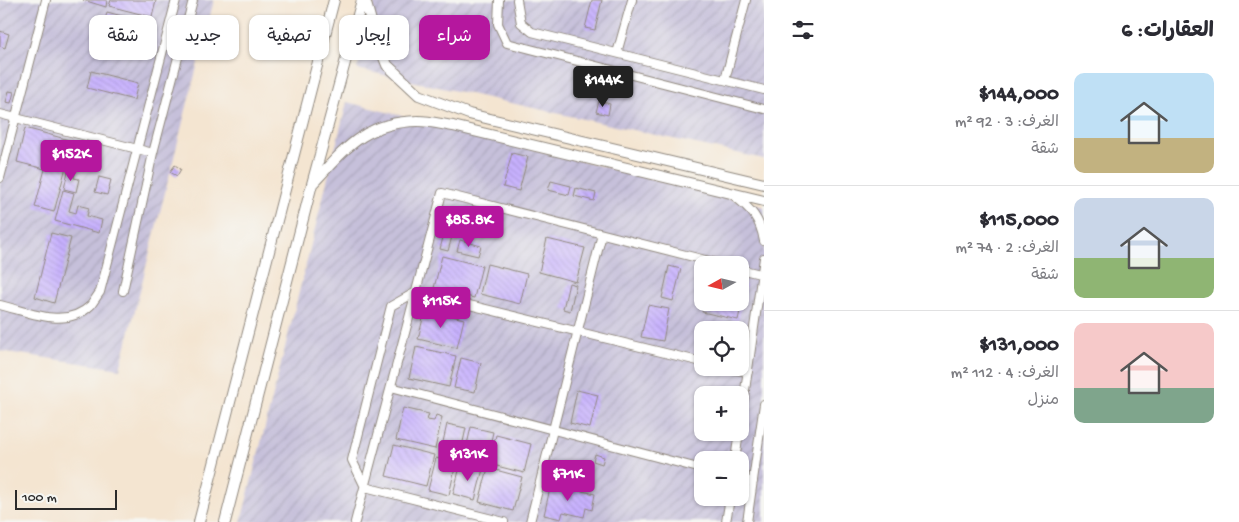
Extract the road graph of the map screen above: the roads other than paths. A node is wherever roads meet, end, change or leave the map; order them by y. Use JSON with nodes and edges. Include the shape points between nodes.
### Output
{"nodes":[{"id":1,"x":46,"y":0,"type":"edge"},
{"id":2,"x":176,"y":0,"type":"edge"},
{"id":3,"x":193,"y":0,"type":"edge"},
{"id":4,"x":334,"y":0,"type":"edge"},
{"id":5,"x":363,"y":0,"type":"edge"},
{"id":6,"x":499,"y":0,"type":"edge"},
{"id":7,"x":517,"y":0,"type":"edge"},
{"id":8,"x":632,"y":0,"type":"edge"},
{"id":9,"x":746,"y":0,"type":"edge"},
{"id":10,"x":617,"y":53,"type":"junction"},
{"id":11,"x":725,"y":80,"type":"junction"},
{"id":12,"x":764,"y":90,"type":"edge"},
{"id":13,"x":764,"y":109,"type":"edge"},
{"id":14,"x":0,"y":114,"type":"edge"},
{"id":15,"x":15,"y":118,"type":"junction"},
{"id":16,"x":138,"y":149,"type":"junction"},
{"id":17,"x":153,"y":154,"type":"junction"},
{"id":18,"x":640,"y":155,"type":"junction"},
{"id":19,"x":636,"y":170,"type":"junction"},
{"id":20,"x":0,"y":178,"type":"edge"},
{"id":21,"x":312,"y":184,"type":"junction"},
{"id":22,"x":764,"y":184,"type":"edge"},
{"id":23,"x":730,"y":192,"type":"junction"},
{"id":24,"x":764,"y":201,"type":"edge"},
{"id":25,"x":602,"y":234,"type":"junction"},
{"id":26,"x":764,"y":241,"type":"edge"},
{"id":27,"x":694,"y":257,"type":"edge"},
{"id":28,"x":764,"y":258,"type":"edge"},
{"id":29,"x":749,"y":271,"type":"edge"},
{"id":30,"x":763,"y":275,"type":"edge"},
{"id":31,"x":123,"y":291,"type":"dead end"},
{"id":32,"x":416,"y":292,"type":"junction"},
{"id":33,"x":0,"y":304,"type":"edge"},
{"id":34,"x":578,"y":331,"type":"junction"},
{"id":35,"x":694,"y":360,"type":"edge"},
{"id":36,"x":749,"y":366,"type":"edge"},
{"id":37,"x":391,"y":387,"type":"junction"},
{"id":38,"x":764,"y":404,"type":"edge"},
{"id":39,"x":553,"y":430,"type":"junction"},
{"id":40,"x":694,"y":467,"type":"edge"},
{"id":41,"x":749,"y":481,"type":"edge"},
{"id":42,"x":753,"y":482,"type":"junction"},
{"id":43,"x":365,"y":487,"type":"junction"},
{"id":44,"x":729,"y":506,"type":"edge"},
{"id":45,"x":199,"y":522,"type":"edge"},
{"id":46,"x":225,"y":522,"type":"edge"},
{"id":47,"x":356,"y":522,"type":"edge"},
{"id":48,"x":504,"y":522,"type":"edge"},
{"id":49,"x":530,"y":522,"type":"edge"},
{"id":50,"x":726,"y":522,"type":"edge"},
{"id":51,"x":747,"y":522,"type":"edge"}],
"edges":[{"from":1,"to":15,"type":"street"},
{"from":2,"to":16,"type":"street"},
{"from":3,"to":17,"type":"street"},
{"from":4,"to":45,"type":"main road"},
{"from":5,"to":18,"type":"main road","via":[[387,65],[419,95],[469,114]]},
{"from":5,"to":21,"type":"main road"},
{"from":6,"to":13,"type":"street","via":[[498,24],[507,43]]},
{"from":7,"to":10,"type":"street","via":[[521,24],[532,32]]},
{"from":8,"to":10,"type":"street"},
{"from":9,"to":11,"type":"street"},
{"from":10,"to":11,"type":"street"},
{"from":11,"to":12,"type":"street"},
{"from":14,"to":15,"type":"street"},
{"from":15,"to":16,"type":"street"},
{"from":15,"to":20,"type":"street"},
{"from":16,"to":17,"type":"street"},
{"from":16,"to":33,"type":"street","via":[[100,292],[91,305],[62,318],[45,317]]},
{"from":17,"to":31,"type":"street"},
{"from":18,"to":19,"type":"main road"},
{"from":18,"to":22,"type":"main road"},
{"from":19,"to":21,"type":"main road","via":[[420,121],[391,123],[360,137]]},
{"from":19,"to":23,"type":"main road"},
{"from":21,"to":46,"type":"main road"},
{"from":23,"to":24,"type":"main road"},
{"from":23,"to":26,"type":"street","via":[[757,218]]},
{"from":25,"to":27,"type":"street"},
{"from":25,"to":32,"type":"street","via":[[442,193]]},
{"from":25,"to":34,"type":"street"},
{"from":28,"to":30,"type":"street"},
{"from":29,"to":30,"type":"street"},
{"from":30,"to":36,"type":"street"},
{"from":32,"to":34,"type":"street"},
{"from":32,"to":37,"type":"street"},
{"from":32,"to":43,"type":"street","via":[[391,306],[352,460]]},
{"from":34,"to":35,"type":"street"},
{"from":34,"to":39,"type":"street"},
{"from":37,"to":39,"type":"street"},
{"from":37,"to":43,"type":"street"},
{"from":38,"to":42,"type":"street"},
{"from":39,"to":40,"type":"street"},
{"from":39,"to":49,"type":"street"},
{"from":41,"to":42,"type":"street"},
{"from":42,"to":51,"type":"street"},
{"from":43,"to":47,"type":"street"},
{"from":43,"to":48,"type":"street"},
{"from":44,"to":50,"type":"street"}]}
